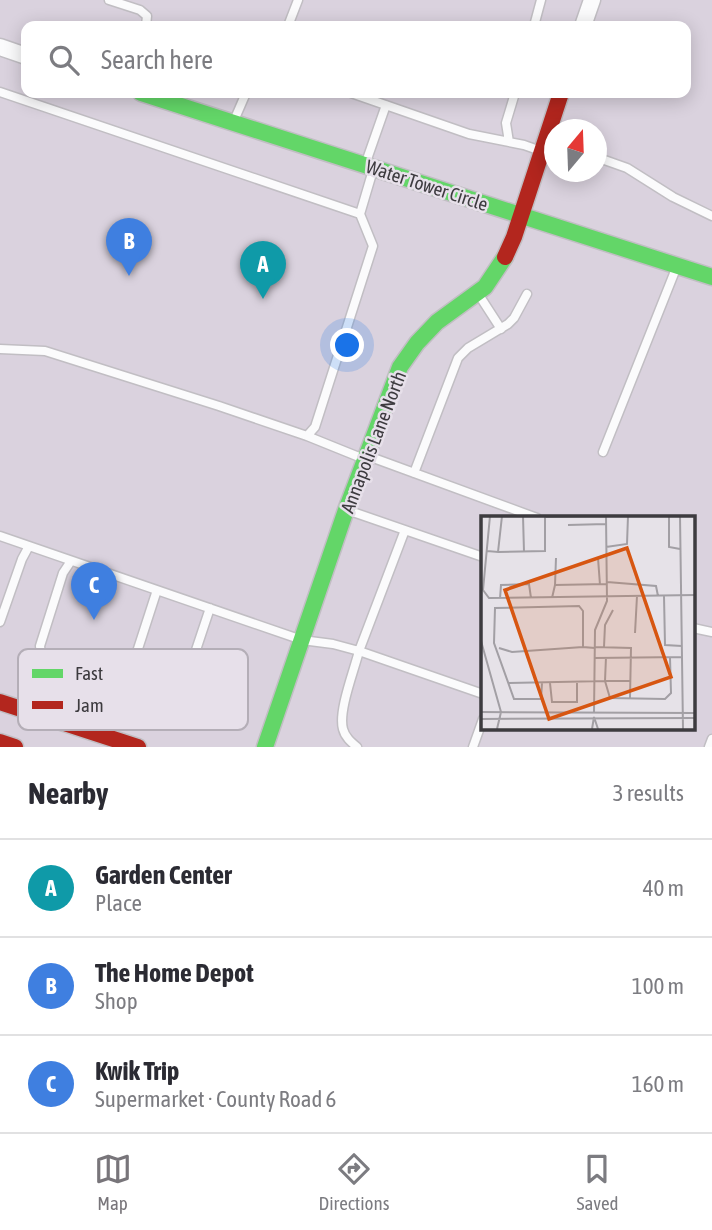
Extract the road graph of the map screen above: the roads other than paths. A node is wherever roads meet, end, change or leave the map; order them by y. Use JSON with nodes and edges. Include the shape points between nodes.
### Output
{"nodes":[{"id":1,"x":109,"y":0,"type":"edge"},
{"id":2,"x":298,"y":0,"type":"edge"},
{"id":3,"x":541,"y":0,"type":"edge"},
{"id":4,"x":592,"y":0,"type":"edge"},
{"id":5,"x":146,"y":21,"type":"edge"},
{"id":6,"x":290,"y":21,"type":"edge"},
{"id":7,"x":535,"y":21,"type":"edge"},
{"id":8,"x":585,"y":21,"type":"edge"},
{"id":9,"x":0,"y":47,"type":"edge"},
{"id":10,"x":21,"y":54,"type":"edge"},
{"id":11,"x":0,"y":92,"type":"edge"},
{"id":12,"x":157,"y":98,"type":"edge"},
{"id":13,"x":244,"y":98,"type":"edge"},
{"id":14,"x":366,"y":98,"type":"edge"},
{"id":15,"x":514,"y":98,"type":"edge"},
{"id":16,"x":560,"y":98,"type":"edge"},
{"id":17,"x":386,"y":105,"type":"junction"},
{"id":18,"x":554,"y":119,"type":"edge"},
{"id":19,"x":233,"y":122,"type":"junction"},
{"id":20,"x":509,"y":142,"type":"junction"},
{"id":21,"x":544,"y":144,"type":"edge"},
{"id":22,"x":544,"y":152,"type":"edge"},
{"id":23,"x":607,"y":161,"type":"edge"},
{"id":24,"x":370,"y":166,"type":"junction"},
{"id":25,"x":360,"y":214,"type":"junction"},
{"id":26,"x":521,"y":215,"type":"junction"},
{"id":27,"x":712,"y":216,"type":"edge"},
{"id":28,"x":677,"y":266,"type":"junction"},
{"id":29,"x":712,"y":277,"type":"edge"},
{"id":30,"x":477,"y":292,"type":"junction"},
{"id":31,"x":527,"y":293,"type":"dead end"},
{"id":32,"x":501,"y":329,"type":"junction"},
{"id":33,"x":0,"y":349,"type":"edge"},
{"id":34,"x":307,"y":436,"type":"junction"},
{"id":35,"x":603,"y":452,"type":"dead end"},
{"id":36,"x":367,"y":458,"type":"junction"},
{"id":37,"x":414,"y":473,"type":"junction"},
{"id":38,"x":346,"y":510,"type":"junction"},
{"id":39,"x":532,"y":516,"type":"edge"},
{"id":40,"x":405,"y":530,"type":"junction"},
{"id":41,"x":0,"y":537,"type":"edge"},
{"id":42,"x":29,"y":546,"type":"junction"},
{"id":43,"x":481,"y":556,"type":"edge"},
{"id":44,"x":71,"y":561,"type":"junction"},
{"id":45,"x":157,"y":590,"type":"junction"},
{"id":46,"x":210,"y":608,"type":"junction"},
{"id":47,"x":0,"y":622,"type":"edge"},
{"id":48,"x":694,"y":628,"type":"edge"},
{"id":49,"x":712,"y":632,"type":"edge"},
{"id":50,"x":302,"y":640,"type":"junction"},
{"id":51,"x":40,"y":649,"type":"edge"},
{"id":52,"x":138,"y":649,"type":"edge"},
{"id":53,"x":196,"y":649,"type":"edge"},
{"id":54,"x":359,"y":651,"type":"junction"},
{"id":55,"x":481,"y":693,"type":"edge"},
{"id":56,"x":0,"y":702,"type":"edge"},
{"id":57,"x":18,"y":708,"type":"edge"},
{"id":58,"x":481,"y":725,"type":"edge"},
{"id":59,"x":86,"y":730,"type":"edge"},
{"id":60,"x":712,"y":739,"type":"edge"},
{"id":61,"x":0,"y":742,"type":"edge"},
{"id":62,"x":15,"y":747,"type":"edge"},
{"id":63,"x":138,"y":747,"type":"edge"},
{"id":64,"x":265,"y":747,"type":"edge"},
{"id":65,"x":357,"y":747,"type":"edge"},
{"id":66,"x":473,"y":747,"type":"edge"},
{"id":67,"x":709,"y":747,"type":"edge"}],
"edges":[{"from":1,"to":5,"type":"lane","via":[[140,10]]},
{"from":2,"to":6,"type":"lane"},
{"from":3,"to":7,"type":"lane"},
{"from":4,"to":8,"type":"street"},
{"from":9,"to":10,"type":"street"},
{"from":11,"to":25,"type":"lane"},
{"from":12,"to":19,"type":"street","name":"Water Tower Circle"},
{"from":13,"to":19,"type":"lane"},
{"from":14,"to":17,"type":"lane"},
{"from":15,"to":20,"type":"lane","via":[[506,123]]},
{"from":16,"to":18,"type":"street","name":"Annapolis Lane North"},
{"from":17,"to":20,"type":"lane","via":[[470,134]]},
{"from":17,"to":24,"type":"lane"},
{"from":19,"to":24,"type":"street","name":"Water Tower Circle"},
{"from":20,"to":21,"type":"lane"},
{"from":22,"to":26,"type":"street","name":"Annapolis Lane North"},
{"from":23,"to":27,"type":"lane"},
{"from":24,"to":25,"type":"lane"},
{"from":24,"to":26,"type":"street","name":"Water Tower Circle"},
{"from":25,"to":34,"type":"lane","via":[[373,246],[315,427]]},
{"from":26,"to":28,"type":"street","name":"Water Tower Circle"},
{"from":26,"to":30,"type":"street","name":"Annapolis Lane North","via":[[502,264]]},
{"from":28,"to":29,"type":"street","name":"Water Tower Circle"},
{"from":28,"to":35,"type":"lane"},
{"from":30,"to":32,"type":"lane"},
{"from":30,"to":36,"type":"street","name":"Annapolis Lane North","via":[[437,322],[400,368]]},
{"from":31,"to":32,"type":"lane","via":[[514,318]]},
{"from":32,"to":37,"type":"lane","via":[[458,358]]},
{"from":33,"to":34,"type":"lane","via":[[45,351]]},
{"from":34,"to":36,"type":"lane"},
{"from":36,"to":37,"type":"lane"},
{"from":36,"to":38,"type":"street","name":"Annapolis Lane North"},
{"from":37,"to":39,"type":"lane"},
{"from":38,"to":40,"type":"lane"},
{"from":38,"to":50,"type":"street","name":"Annapolis Lane North"},
{"from":40,"to":43,"type":"lane"},
{"from":40,"to":54,"type":"lane"},
{"from":41,"to":42,"type":"lane"},
{"from":42,"to":44,"type":"lane"},
{"from":42,"to":47,"type":"lane"},
{"from":44,"to":45,"type":"lane"},
{"from":44,"to":51,"type":"lane","via":[[63,573]]},
{"from":45,"to":46,"type":"lane"},
{"from":45,"to":52,"type":"lane"},
{"from":46,"to":50,"type":"lane"},
{"from":46,"to":53,"type":"lane"},
{"from":48,"to":49,"type":"lane"},
{"from":50,"to":54,"type":"lane"},
{"from":50,"to":64,"type":"street","name":"Annapolis Lane North"},
{"from":54,"to":55,"type":"lane"},
{"from":54,"to":65,"type":"lane","via":[[341,715],[346,738]]},
{"from":56,"to":57,"type":"street"},
{"from":58,"to":66,"type":"lane"},
{"from":59,"to":63,"type":"street"},
{"from":60,"to":67,"type":"lane"},
{"from":61,"to":62,"type":"street"}]}
